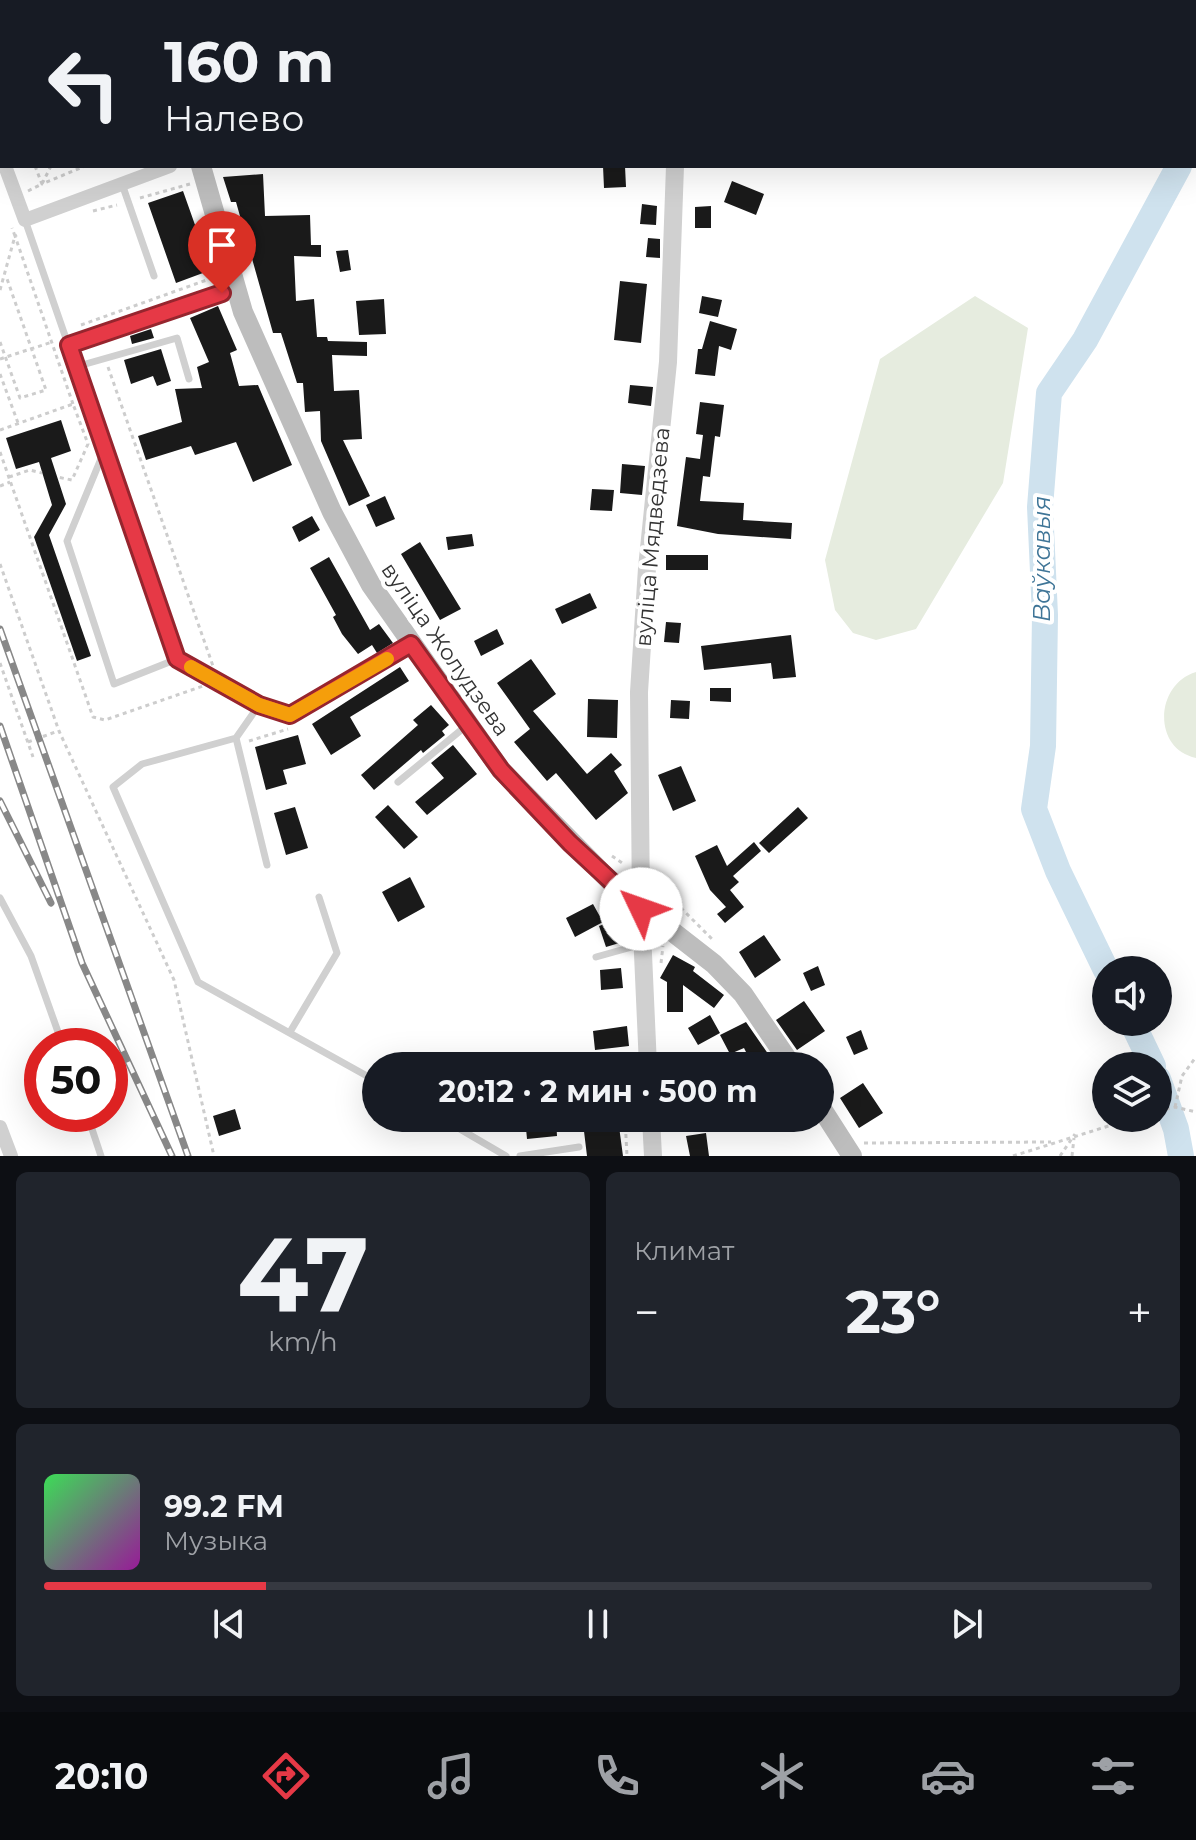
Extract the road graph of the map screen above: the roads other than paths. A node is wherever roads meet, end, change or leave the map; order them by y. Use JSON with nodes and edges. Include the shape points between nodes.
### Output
{"nodes":[{"id":1,"x":6,"y":168,"type":"edge"},
{"id":2,"x":165,"y":168,"type":"edge"},
{"id":3,"x":202,"y":168,"type":"edge"},
{"id":4,"x":675,"y":168,"type":"edge"},
{"id":5,"x":122,"y":184,"type":"junction"},
{"id":6,"x":25,"y":220,"type":"junction"},
{"id":7,"x":154,"y":276,"type":"dead end"},
{"id":8,"x":236,"y":288,"type":"junction"},
{"id":9,"x":69,"y":345,"type":"junction"},
{"id":10,"x":75,"y":367,"type":"junction"},
{"id":11,"x":189,"y":379,"type":"dead end"},
{"id":12,"x":105,"y":449,"type":"junction"},
{"id":13,"x":411,"y":644,"type":"junction"},
{"id":14,"x":177,"y":659,"type":"junction"},
{"id":15,"x":259,"y":705,"type":"junction"},
{"id":16,"x":467,"y":724,"type":"junction"},
{"id":17,"x":236,"y":738,"type":"junction"},
{"id":18,"x":398,"y":782,"type":"dead end"},
{"id":19,"x":267,"y":865,"type":"dead end"},
{"id":20,"x":319,"y":897,"type":"dead end"},
{"id":21,"x":0,"y":898,"type":"edge"},
{"id":22,"x":641,"y":909,"type":"junction"},
{"id":23,"x":642,"y":944,"type":"junction"},
{"id":24,"x":596,"y":957,"type":"dead end"},
{"id":25,"x":57,"y":1028,"type":"edge"},
{"id":26,"x":290,"y":1032,"type":"junction"},
{"id":27,"x":647,"y":1052,"type":"edge"},
{"id":28,"x":782,"y":1052,"type":"edge"},
{"id":29,"x":362,"y":1073,"type":"edge"},
{"id":30,"x":834,"y":1124,"type":"edge"},
{"id":31,"x":0,"y":1127,"type":"edge"},
{"id":32,"x":93,"y":1132,"type":"edge"},
{"id":33,"x":465,"y":1132,"type":"edge"},
{"id":34,"x":652,"y":1132,"type":"edge"},
{"id":35,"x":579,"y":1147,"type":"dead end"},
{"id":36,"x":854,"y":1149,"type":"edge"},
{"id":37,"x":11,"y":1156,"type":"edge"},
{"id":38,"x":101,"y":1156,"type":"edge"},
{"id":39,"x":506,"y":1156,"type":"edge"},
{"id":40,"x":520,"y":1156,"type":"edge"},
{"id":41,"x":653,"y":1156,"type":"edge"}],
"edges":[{"from":1,"to":6,"type":"street"},
{"from":2,"to":5,"type":"street"},
{"from":3,"to":8,"type":"main road","name":"вуліца Жолудзева"},
{"from":4,"to":22,"type":"street","name":"вуліца Мядведзева","via":[[668,362],[639,692]]},
{"from":5,"to":6,"type":"street"},
{"from":5,"to":7,"type":"lane"},
{"from":6,"to":9,"type":"lane"},
{"from":8,"to":9,"type":"lane"},
{"from":8,"to":13,"type":"main road","name":"вуліца Жолудзева","via":[[332,512],[371,585]]},
{"from":9,"to":10,"type":"lane"},
{"from":10,"to":11,"type":"lane","via":[[177,338]]},
{"from":10,"to":12,"type":"lane"},
{"from":12,"to":14,"type":"lane"},
{"from":12,"to":14,"type":"lane","via":[[67,541],[114,684]]},
{"from":13,"to":15,"type":"street","via":[[290,715]]},
{"from":13,"to":16,"type":"main road","name":"вуліца Жолудзева"},
{"from":14,"to":15,"type":"lane"},
{"from":15,"to":17,"type":"lane"},
{"from":16,"to":18,"type":"lane"},
{"from":16,"to":22,"type":"main road","name":"вуліца Жолудзева","via":[[501,770]]},
{"from":17,"to":19,"type":"lane"},
{"from":17,"to":26,"type":"lane","via":[[142,764],[113,787],[198,982]]},
{"from":20,"to":26,"type":"lane","via":[[337,953]]},
{"from":21,"to":25,"type":"lane","via":[[31,956]]},
{"from":22,"to":23,"type":"street","name":"вуліца Мядведзева"},
{"from":22,"to":28,"type":"main road","name":"вуліца Жолудзева","via":[[714,964],[743,994]]},
{"from":23,"to":24,"type":"lane"},
{"from":23,"to":27,"type":"street","name":"вуліца Мядведзева"},
{"from":26,"to":29,"type":"lane"},
{"from":30,"to":36,"type":"main road"},
{"from":31,"to":37,"type":"street"},
{"from":32,"to":38,"type":"lane"},
{"from":33,"to":39,"type":"lane"},
{"from":34,"to":41,"type":"street"},
{"from":35,"to":40,"type":"lane"}]}
